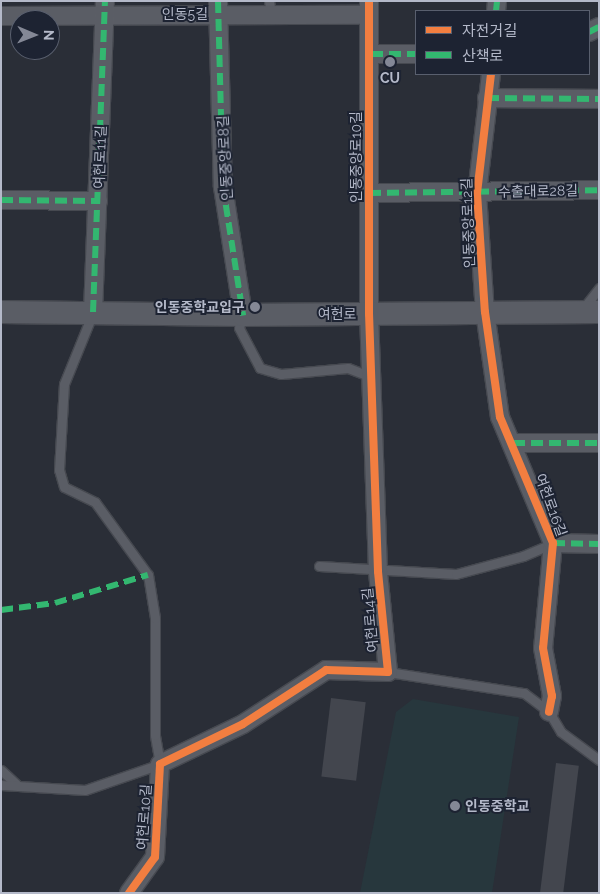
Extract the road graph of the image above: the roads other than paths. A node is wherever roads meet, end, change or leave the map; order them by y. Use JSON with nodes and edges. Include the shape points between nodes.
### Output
{"nodes":[{"id":1,"x":104,"y":8,"type":"edge"},
{"id":2,"x":219,"y":8,"type":"edge"},
{"id":3,"x":270,"y":8,"type":"edge"},
{"id":4,"x":369,"y":8,"type":"edge"},
{"id":5,"x":1,"y":16,"type":"edge"},
{"id":6,"x":371,"y":54,"type":"junction"},
{"id":7,"x":415,"y":54,"type":"edge"},
{"id":8,"x":490,"y":75,"type":"edge"},
{"id":9,"x":487,"y":98,"type":"junction"},
{"id":10,"x":599,"y":99,"type":"edge"},
{"id":11,"x":599,"y":190,"type":"edge"},
{"id":12,"x":369,"y":193,"type":"junction"},
{"id":13,"x":477,"y":193,"type":"junction"},
{"id":14,"x":1,"y":200,"type":"edge"},
{"id":15,"x":98,"y":200,"type":"junction"},
{"id":16,"x":599,"y":288,"type":"edge"},
{"id":17,"x":1,"y":312,"type":"edge"},
{"id":18,"x":93,"y":312,"type":"junction"},
{"id":19,"x":485,"y":312,"type":"junction"},
{"id":20,"x":590,"y":312,"type":"edge"},
{"id":21,"x":369,"y":314,"type":"junction"},
{"id":22,"x":242,"y":315,"type":"junction"},
{"id":23,"x":372,"y":377,"type":"junction"},
{"id":24,"x":599,"y":443,"type":"edge"},
{"id":25,"x":513,"y":444,"type":"junction"},
{"id":26,"x":553,"y":543,"type":"junction"},
{"id":27,"x":599,"y":544,"type":"edge"},
{"id":28,"x":319,"y":566,"type":"dead end"},
{"id":29,"x":378,"y":571,"type":"junction"},
{"id":30,"x":388,"y":672,"type":"junction"},
{"id":31,"x":549,"y":712,"type":"junction"},
{"id":32,"x":599,"y":760,"type":"edge"},
{"id":33,"x":160,"y":764,"type":"junction"},
{"id":34,"x":1,"y":770,"type":"edge"},
{"id":35,"x":16,"y":784,"type":"junction"},
{"id":36,"x":1,"y":785,"type":"edge"},
{"id":37,"x":129,"y":893,"type":"edge"}],
"edges":[{"from":1,"to":2,"type":"street","name":"인동5길"},
{"from":1,"to":5,"type":"street","name":"인동5길"},
{"from":1,"to":15,"type":"street","name":"여헌로11길"},
{"from":2,"to":3,"type":"street","name":"인동5길"},
{"from":2,"to":22,"type":"street","name":"인동중앙로8길","via":[[223,187]]},
{"from":3,"to":4,"type":"street","name":"인동5길"},
{"from":4,"to":6,"type":"street","name":"인동중앙로10길"},
{"from":6,"to":7,"type":"street"},
{"from":6,"to":12,"type":"street","name":"인동중앙로10길"},
{"from":8,"to":9,"type":"street","name":"인동중앙로12길"},
{"from":9,"to":10,"type":"street"},
{"from":9,"to":13,"type":"street","name":"인동중앙로12길"},
{"from":11,"to":13,"type":"street","name":"수출대로28길"},
{"from":12,"to":13,"type":"street","name":"인동중앙로10길"},
{"from":12,"to":21,"type":"street","name":"인동중앙로10길"},
{"from":13,"to":19,"type":"street","name":"인동중앙로12길"},
{"from":14,"to":15,"type":"street"},
{"from":15,"to":18,"type":"street","name":"여헌로11길"},
{"from":16,"to":20,"type":"lane","name":"여헌로"},
{"from":17,"to":18,"type":"street","name":"여헌로"},
{"from":18,"to":22,"type":"street","name":"여헌로"},
{"from":18,"to":33,"type":"lane","via":[[64,384],[59,470],[64,487],[94,502],[148,575],[155,618],[155,735]]},
{"from":19,"to":20,"type":"street","name":"여헌로"},
{"from":19,"to":21,"type":"street","name":"여헌로"},
{"from":19,"to":25,"type":"street","name":"여헌로16길","via":[[500,416]]},
{"from":21,"to":22,"type":"street","name":"여헌로"},
{"from":21,"to":23,"type":"street","name":"여헌로14길"},
{"from":22,"to":23,"type":"lane","via":[[239,328],[260,368],[281,374],[307,374],[348,368]]},
{"from":23,"to":29,"type":"street","name":"여헌로14길"},
{"from":24,"to":25,"type":"street"},
{"from":25,"to":26,"type":"street","name":"여헌로16길"},
{"from":26,"to":27,"type":"street"},
{"from":26,"to":29,"type":"lane","name":"여헌로14길","via":[[523,556],[456,574]]},
{"from":26,"to":31,"type":"street","name":"여헌로16길","via":[[542,648],[552,696]]},
{"from":28,"to":29,"type":"lane","name":"여헌로14길"},
{"from":29,"to":30,"type":"street","name":"여헌로14길"},
{"from":30,"to":31,"type":"lane","via":[[524,693]]},
{"from":30,"to":33,"type":"street","name":"여헌로14길","via":[[326,670],[243,724]]},
{"from":31,"to":32,"type":"lane","via":[[561,732]]},
{"from":33,"to":35,"type":"lane","via":[[85,790]]},
{"from":33,"to":37,"type":"street","name":"여헌로10길","via":[[155,857]]},
{"from":34,"to":35,"type":"lane"},
{"from":35,"to":36,"type":"lane"}]}
